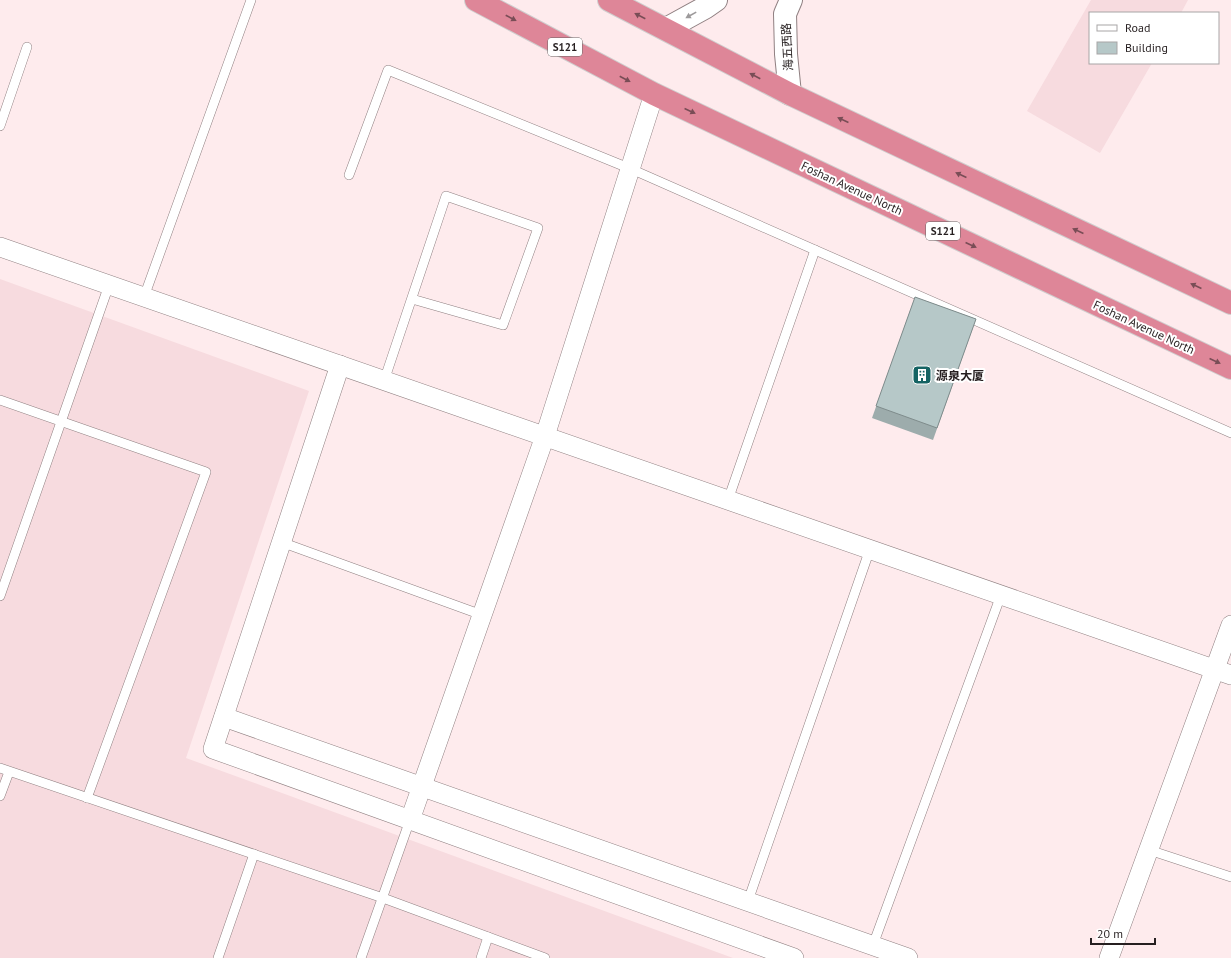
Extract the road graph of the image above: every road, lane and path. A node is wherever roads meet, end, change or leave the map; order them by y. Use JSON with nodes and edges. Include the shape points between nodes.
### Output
{"nodes":[{"id":1,"x":251,"y":0,"type":"edge"},
{"id":2,"x":476,"y":0,"type":"edge"},
{"id":3,"x":609,"y":0,"type":"edge"},
{"id":4,"x":716,"y":0,"type":"edge"},
{"id":5,"x":791,"y":0,"type":"edge"},
{"id":6,"x":666,"y":29,"type":"junction"},
{"id":7,"x":26,"y":47,"type":"dead end"},
{"id":8,"x":654,"y":94,"type":"junction"},
{"id":9,"x":790,"y":94,"type":"junction"},
{"id":10,"x":0,"y":126,"type":"edge"},
{"id":11,"x":631,"y":169,"type":"junction"},
{"id":12,"x":349,"y":175,"type":"dead end"},
{"id":13,"x":0,"y":247,"type":"edge"},
{"id":14,"x":815,"y":250,"type":"junction"},
{"id":15,"x":109,"y":285,"type":"junction"},
{"id":16,"x":144,"y":297,"type":"junction"},
{"id":17,"x":412,"y":299,"type":"junction"},
{"id":18,"x":1231,"y":303,"type":"edge"},
{"id":19,"x":340,"y":365,"type":"junction"},
{"id":20,"x":1231,"y":368,"type":"edge"},
{"id":21,"x":384,"y":381,"type":"junction"},
{"id":22,"x":0,"y":400,"type":"edge"},
{"id":23,"x":61,"y":422,"type":"junction"},
{"id":24,"x":1231,"y":433,"type":"edge"},
{"id":25,"x":545,"y":436,"type":"junction"},
{"id":26,"x":728,"y":500,"type":"junction"},
{"id":27,"x":280,"y":542,"type":"junction"},
{"id":28,"x":870,"y":549,"type":"junction"},
{"id":29,"x":1001,"y":595,"type":"junction"},
{"id":30,"x":0,"y":596,"type":"edge"},
{"id":31,"x":482,"y":615,"type":"junction"},
{"id":32,"x":1231,"y":625,"type":"edge"},
{"id":33,"x":1223,"y":672,"type":"edge"},
{"id":34,"x":224,"y":717,"type":"junction"},
{"id":35,"x":0,"y":768,"type":"edge"},
{"id":36,"x":10,"y":772,"type":"junction"},
{"id":37,"x":422,"y":786,"type":"junction"},
{"id":38,"x":0,"y":796,"type":"edge"},
{"id":39,"x":87,"y":798,"type":"junction"},
{"id":40,"x":410,"y":820,"type":"junction"},
{"id":41,"x":1149,"y":850,"type":"junction"},
{"id":42,"x":254,"y":854,"type":"junction"},
{"id":43,"x":1231,"y":877,"type":"edge"},
{"id":44,"x":383,"y":898,"type":"junction"},
{"id":45,"x":748,"y":901,"type":"junction"},
{"id":46,"x":488,"y":937,"type":"junction"},
{"id":47,"x":873,"y":945,"type":"junction"},
{"id":48,"x":218,"y":958,"type":"edge"},
{"id":49,"x":361,"y":958,"type":"edge"},
{"id":50,"x":481,"y":958,"type":"edge"},
{"id":51,"x":546,"y":958,"type":"edge"},
{"id":52,"x":794,"y":958,"type":"edge"},
{"id":53,"x":908,"y":958,"type":"edge"},
{"id":54,"x":1109,"y":958,"type":"edge"}],
"edges":[{"from":1,"to":16,"type":"lane"},
{"from":2,"to":8,"type":"highway","name":"Foshan Avenue North","number":"S121","one_way":true},
{"from":6,"to":3,"type":"highway","one_way":true},
{"from":4,"to":6,"type":"main road","one_way":true},
{"from":5,"to":9,"type":"main road","name":"海五西路","via":[[785,14]]},
{"from":9,"to":6,"type":"highway","one_way":true},
{"from":7,"to":10,"type":"lane"},
{"from":8,"to":11,"type":"street"},
{"from":8,"to":20,"type":"highway","name":"Foshan Avenue North","number":"S121","one_way":true},
{"from":18,"to":9,"type":"highway","one_way":true},
{"from":11,"to":12,"type":"lane","via":[[388,70]]},
{"from":11,"to":14,"type":"lane"},
{"from":11,"to":25,"type":"street"},
{"from":13,"to":15,"type":"street"},
{"from":14,"to":24,"type":"lane"},
{"from":14,"to":26,"type":"lane"},
{"from":15,"to":16,"type":"street"},
{"from":15,"to":23,"type":"lane"},
{"from":16,"to":19,"type":"street"},
{"from":17,"to":17,"type":"lane","via":[[446,196],[538,228],[503,325]]},
{"from":17,"to":21,"type":"lane"},
{"from":19,"to":21,"type":"street"},
{"from":19,"to":27,"type":"street"},
{"from":21,"to":25,"type":"street"},
{"from":22,"to":23,"type":"lane"},
{"from":23,"to":30,"type":"lane"},
{"from":23,"to":39,"type":"lane","via":[[206,472]]},
{"from":25,"to":26,"type":"street"},
{"from":25,"to":31,"type":"street"},
{"from":26,"to":28,"type":"street"},
{"from":27,"to":31,"type":"lane"},
{"from":27,"to":34,"type":"street"},
{"from":28,"to":29,"type":"street"},
{"from":28,"to":45,"type":"lane"},
{"from":29,"to":33,"type":"street"},
{"from":29,"to":47,"type":"lane"},
{"from":31,"to":37,"type":"street"},
{"from":32,"to":33,"type":"street"},
{"from":33,"to":41,"type":"street"},
{"from":34,"to":37,"type":"street"},
{"from":34,"to":40,"type":"street","via":[[213,749]]},
{"from":35,"to":36,"type":"lane"},
{"from":36,"to":38,"type":"lane"},
{"from":36,"to":39,"type":"lane"},
{"from":37,"to":40,"type":"street"},
{"from":37,"to":45,"type":"street"},
{"from":39,"to":42,"type":"lane"},
{"from":40,"to":44,"type":"lane"},
{"from":40,"to":52,"type":"street"},
{"from":41,"to":43,"type":"lane"},
{"from":41,"to":54,"type":"street"},
{"from":42,"to":44,"type":"lane"},
{"from":42,"to":48,"type":"lane"},
{"from":44,"to":46,"type":"lane"},
{"from":44,"to":49,"type":"lane"},
{"from":45,"to":47,"type":"street"},
{"from":46,"to":50,"type":"lane"},
{"from":46,"to":51,"type":"lane"},
{"from":47,"to":53,"type":"street"}]}
